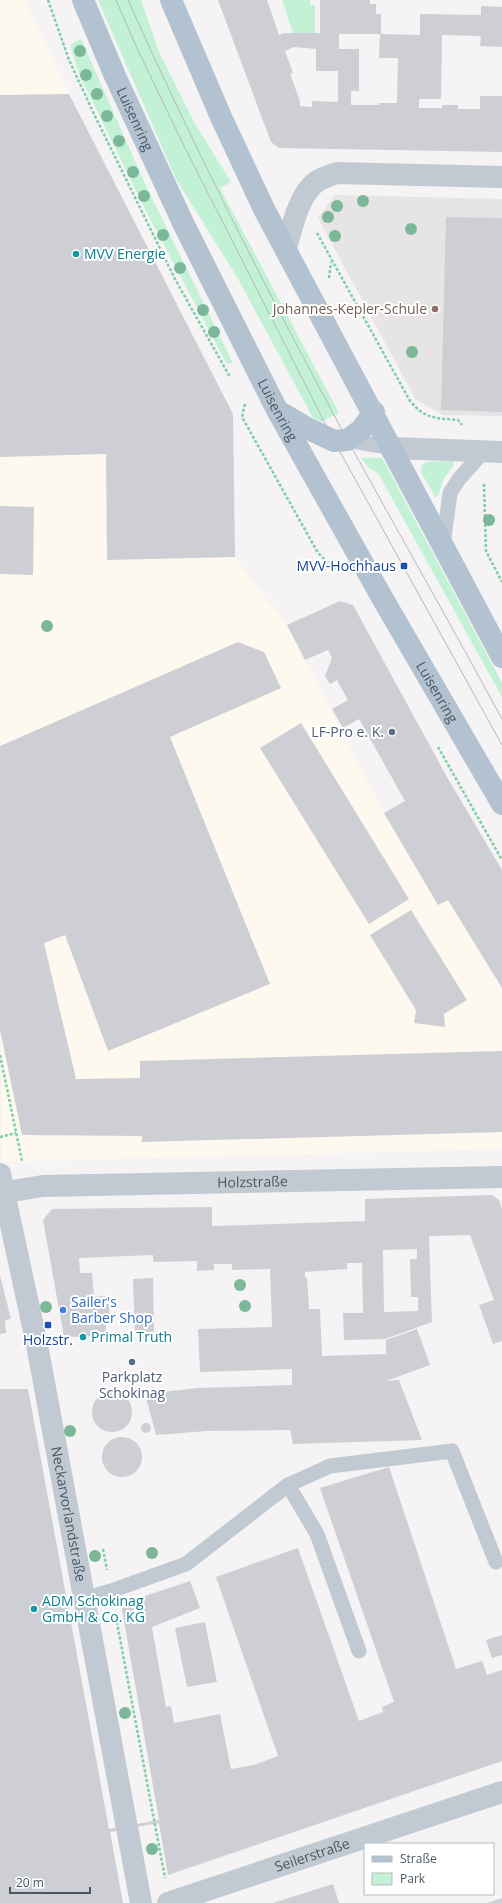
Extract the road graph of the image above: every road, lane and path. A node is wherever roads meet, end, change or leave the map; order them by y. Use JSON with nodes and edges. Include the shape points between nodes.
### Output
{"nodes":[{"id":1,"x":48,"y":0,"type":"edge"},
{"id":2,"x":83,"y":0,"type":"edge"},
{"id":3,"x":171,"y":0,"type":"edge"},
{"id":4,"x":502,"y":176,"type":"edge"},
{"id":5,"x":315,"y":230,"type":"dead end"},
{"id":6,"x":286,"y":248,"type":"junction"},
{"id":7,"x":332,"y":260,"type":"junction"},
{"id":8,"x":329,"y":279,"type":"dead end"},
{"id":9,"x":233,"y":382,"type":"dead end"},
{"id":10,"x":245,"y":403,"type":"dead end"},
{"id":11,"x":277,"y":410,"type":"junction"},
{"id":12,"x":374,"y":412,"type":"junction"},
{"id":13,"x":347,"y":440,"type":"junction"},
{"id":14,"x":392,"y":448,"type":"junction"},
{"id":15,"x":493,"y":452,"type":"edge"},
{"id":16,"x":443,"y":544,"type":"junction"},
{"id":17,"x":337,"y":571,"type":"dead end"},
{"id":18,"x":502,"y":582,"type":"edge"},
{"id":19,"x":502,"y":657,"type":"edge"},
{"id":20,"x":502,"y":804,"type":"edge"},
{"id":21,"x":0,"y":1055,"type":"edge"},
{"id":22,"x":16,"y":1133,"type":"junction"},
{"id":23,"x":0,"y":1137,"type":"edge"},
{"id":24,"x":502,"y":1177,"type":"edge"},
{"id":25,"x":1,"y":1186,"type":"edge"},
{"id":26,"x":28,"y":1188,"type":"junction"},
{"id":27,"x":288,"y":1485,"type":"junction"},
{"id":28,"x":496,"y":1562,"type":"dead end"},
{"id":29,"x":84,"y":1599,"type":"junction"},
{"id":30,"x":359,"y":1651,"type":"dead end"},
{"id":31,"x":502,"y":1792,"type":"edge"},
{"id":32,"x":141,"y":1903,"type":"edge"},
{"id":33,"x":168,"y":1903,"type":"edge"}],
"edges":[{"from":1,"to":9,"type":"path","via":[[69,60],[94,114],[175,279]]},
{"from":2,"to":11,"type":"main road","name":"Luisenring","via":[[184,225]]},
{"from":3,"to":6,"type":"main road","via":[[224,124],[264,209]]},
{"from":4,"to":6,"type":"street","via":[[337,173],[319,180],[305,195],[298,208]]},
{"from":5,"to":7,"type":"path"},
{"from":6,"to":12,"type":"main road"},
{"from":7,"to":8,"type":"path"},
{"from":7,"to":15,"type":"path","via":[[410,401],[430,418],[458,420]]},
{"from":10,"to":17,"type":"path","via":[[242,418],[318,553]]},
{"from":11,"to":13,"type":"main road","via":[[334,441]]},
{"from":11,"to":20,"type":"main road","name":"Luisenring"},
{"from":12,"to":13,"type":"main road","via":[[361,430]]},
{"from":12,"to":14,"type":"main road"},
{"from":13,"to":14,"type":"lane"},
{"from":14,"to":15,"type":"street"},
{"from":14,"to":16,"type":"main road"},
{"from":15,"to":16,"type":"lane","via":[[459,479],[450,493]]},
{"from":15,"to":18,"type":"path","via":[[486,551]]},
{"from":16,"to":19,"type":"main road"},
{"from":21,"to":22,"type":"path"},
{"from":22,"to":23,"type":"path"},
{"from":22,"to":26,"type":"path"},
{"from":24,"to":26,"type":"street","name":"Holzstraße"},
{"from":25,"to":26,"type":"street","name":"Holzstraße"},
{"from":25,"to":29,"type":"street","name":"Neckarvorlandstraße","via":[[38,1353]]},
{"from":27,"to":28,"type":"lane","via":[[330,1466],[452,1451]]},
{"from":27,"to":29,"type":"lane","via":[[186,1564],[111,1592]]},
{"from":27,"to":30,"type":"lane","via":[[318,1534]]},
{"from":29,"to":32,"type":"street","name":"Neckarvorlandstraße"},
{"from":31,"to":33,"type":"street","name":"Seilerstraße"}]}
